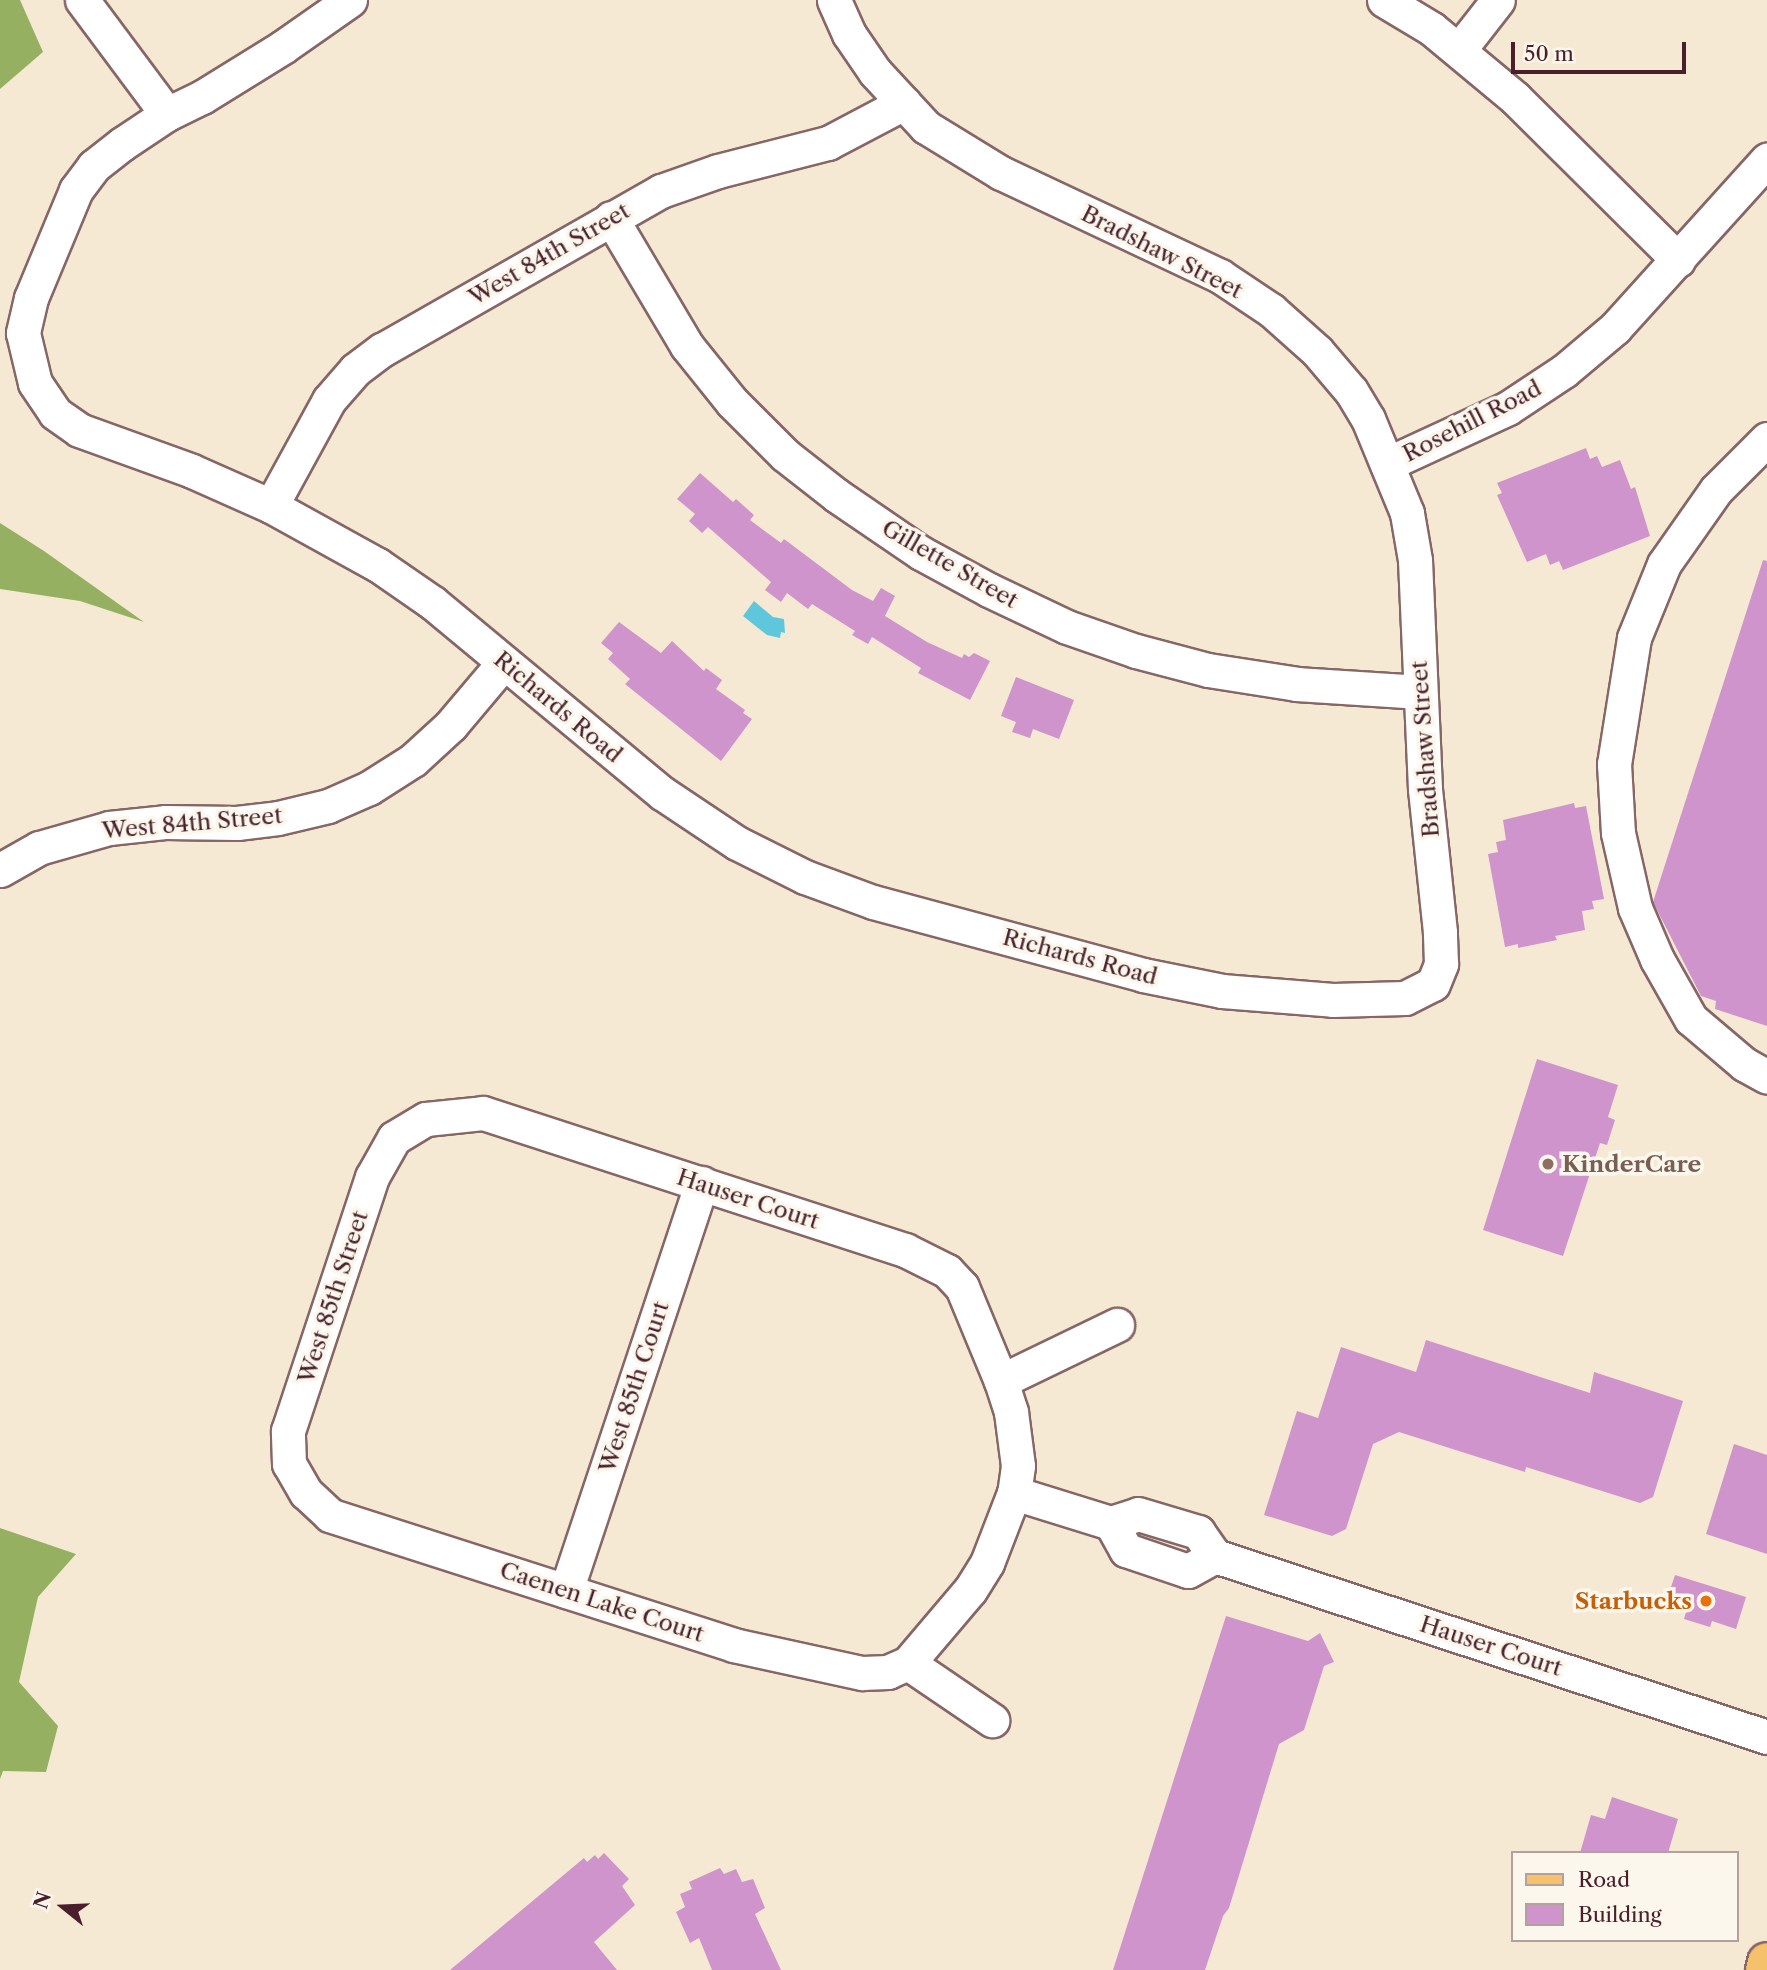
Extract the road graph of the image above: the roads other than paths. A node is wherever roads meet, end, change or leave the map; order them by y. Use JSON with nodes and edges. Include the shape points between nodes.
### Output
{"nodes":[{"id":1,"x":82,"y":0,"type":"edge"},
{"id":2,"x":350,"y":0,"type":"edge"},
{"id":3,"x":834,"y":0,"type":"edge"},
{"id":4,"x":1384,"y":0,"type":"edge"},
{"id":5,"x":1499,"y":0,"type":"edge"},
{"id":6,"x":1459,"y":50,"type":"junction"},
{"id":7,"x":904,"y":103,"type":"junction"},
{"id":8,"x":167,"y":114,"type":"junction"},
{"id":9,"x":1767,"y":160,"type":"edge"},
{"id":10,"x":611,"y":218,"type":"junction"},
{"id":11,"x":1678,"y":260,"type":"junction"},
{"id":12,"x":1767,"y":439,"type":"edge"},
{"id":13,"x":1387,"y":464,"type":"junction"},
{"id":14,"x":271,"y":506,"type":"junction"},
{"id":15,"x":504,"y":662,"type":"junction"},
{"id":16,"x":1420,"y":692,"type":"junction"},
{"id":17,"x":0,"y":870,"type":"edge"},
{"id":18,"x":1433,"y":984,"type":"joint"},
{"id":19,"x":1767,"y":1076,"type":"edge"},
{"id":20,"x":426,"y":1119,"type":"joint"},
{"id":21,"x":702,"y":1183,"type":"junction"},
{"id":22,"x":1117,"y":1325,"type":"dead end"},
{"id":23,"x":1002,"y":1381,"type":"junction"},
{"id":24,"x":306,"y":1493,"type":"joint"},
{"id":25,"x":1014,"y":1493,"type":"junction"},
{"id":26,"x":566,"y":1591,"type":"junction"},
{"id":27,"x":908,"y":1663,"type":"junction"},
{"id":28,"x":992,"y":1720,"type":"dead end"},
{"id":29,"x":1767,"y":1737,"type":"edge"},
{"id":30,"x":1767,"y":1962,"type":"edge"},
{"id":31,"x":1765,"y":1970,"type":"edge"}],
"edges":[{"from":1,"to":8,"type":"street"},
{"from":2,"to":8,"type":"street","via":[[248,69]]},
{"from":3,"to":7,"type":"street","name":"Bradshaw Street","via":[[849,34]]},
{"from":4,"to":6,"type":"street"},
{"from":5,"to":6,"type":"street"},
{"from":6,"to":11,"type":"street","via":[[1515,98]]},
{"from":7,"to":10,"type":"street","name":"West 84th Street","via":[[828,144],[718,171],[672,187]]},
{"from":7,"to":13,"type":"street","name":"Bradshaw Street","via":[[926,127],[957,149],[1220,276],[1271,310],[1317,351],[1350,391]]},
{"from":8,"to":14,"type":"street","name":"Richards Road","via":[[94,166],[76,190],[32,298],[23,333],[35,383],[55,413],[79,430]]},
{"from":9,"to":11,"type":"street","name":"Rosehill Road"},
{"from":10,"to":14,"type":"street","name":"West 84th Street","via":[[382,349],[355,370],[330,400]]},
{"from":10,"to":16,"type":"street","name":"Gillette Street","via":[[687,346],[732,402],[785,455],[921,552],[1067,627],[1136,651],[1209,670],[1297,684]]},
{"from":11,"to":13,"type":"street","name":"Rosehill Road","via":[[1615,328],[1564,371],[1508,408]]},
{"from":12,"to":19,"type":"street","via":[[1716,490],[1664,564],[1634,638],[1614,764],[1618,833],[1635,908],[1657,959],[1691,1019],[1744,1064]]},
{"from":13,"to":16,"type":"street","name":"Bradshaw Street","via":[[1407,513],[1415,560]]},
{"from":14,"to":15,"type":"street","name":"Richards Road","via":[[378,565]]},
{"from":15,"to":17,"type":"street","name":"West 84th Street","via":[[451,725],[412,760],[369,788],[328,806],[264,820],[109,828],[39,848]]},
{"from":15,"to":18,"type":"street","name":"Richards Road","via":[[662,793],[737,843],[805,877],[873,902],[1143,975],[1222,990],[1333,1000],[1405,998]]},
{"from":16,"to":18,"type":"street","name":"Bradshaw Street","via":[[1440,932],[1441,964]]},
{"from":20,"to":21,"type":"street","name":"Hauser Court","via":[[483,1113]]},
{"from":20,"to":24,"type":"street","name":"West 85th Street","via":[[394,1138],[372,1177],[288,1431],[289,1464]]},
{"from":21,"to":23,"type":"street","name":"Hauser Court","via":[[905,1250],[947,1270],[962,1287]]},
{"from":21,"to":26,"type":"street","name":"West 85th Court"},
{"from":22,"to":23,"type":"street"},
{"from":23,"to":25,"type":"street","name":"Hauser Court","via":[[1018,1465]]},
{"from":24,"to":26,"type":"street","name":"Caenen Lake Court","via":[[330,1515]]},
{"from":25,"to":27,"type":"street","via":[[987,1563]]},
{"from":25,"to":29,"type":"street","name":"Hauser Court","via":[[1111,1523],[1138,1514],[1198,1532],[1215,1556]]},
{"from":26,"to":27,"type":"street","name":"Caenen Lake Court","via":[[793,1660],[862,1674],[888,1672]]},
{"from":27,"to":28,"type":"street"},
{"from":30,"to":31,"type":"main road"}]}
